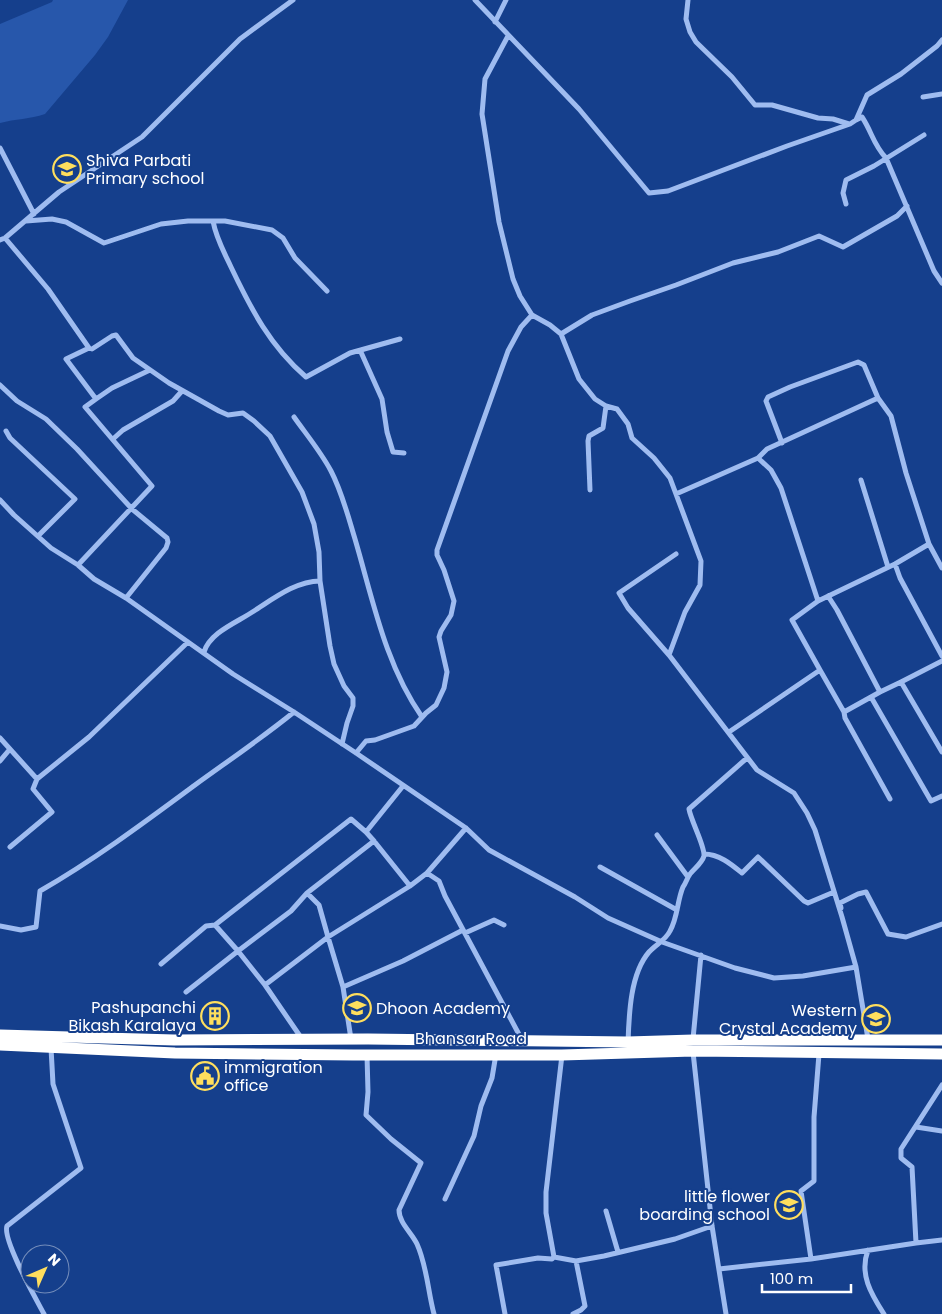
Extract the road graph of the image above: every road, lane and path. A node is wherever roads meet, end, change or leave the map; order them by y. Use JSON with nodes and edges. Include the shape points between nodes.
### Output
{"nodes":[{"id":1,"x":293,"y":0,"type":"edge"},
{"id":2,"x":475,"y":0,"type":"edge"},
{"id":3,"x":506,"y":0,"type":"edge"},
{"id":4,"x":688,"y":0,"type":"edge"},
{"id":5,"x":495,"y":22,"type":"junction"},
{"id":6,"x":508,"y":36,"type":"junction"},
{"id":7,"x":942,"y":40,"type":"edge"},
{"id":8,"x":942,"y":94,"type":"edge"},
{"id":9,"x":923,"y":97,"type":"dead end"},
{"id":10,"x":856,"y":120,"type":"junction"},
{"id":11,"x":850,"y":124,"type":"junction"},
{"id":12,"x":924,"y":135,"type":"dead end"},
{"id":13,"x":0,"y":148,"type":"edge"},
{"id":14,"x":886,"y":158,"type":"junction"},
{"id":15,"x":846,"y":204,"type":"dead end"},
{"id":16,"x":907,"y":206,"type":"junction"},
{"id":17,"x":34,"y":214,"type":"junction"},
{"id":18,"x":25,"y":221,"type":"junction"},
{"id":19,"x":213,"y":221,"type":"junction"},
{"id":20,"x":3,"y":239,"type":"edge"},
{"id":21,"x":942,"y":284,"type":"edge"},
{"id":22,"x":327,"y":291,"type":"dead end"},
{"id":23,"x":532,"y":315,"type":"junction"},
{"id":24,"x":561,"y":334,"type":"junction"},
{"id":25,"x":400,"y":339,"type":"dead end"},
{"id":26,"x":89,"y":348,"type":"junction"},
{"id":27,"x":360,"y":350,"type":"junction"},
{"id":28,"x":150,"y":370,"type":"junction"},
{"id":29,"x":0,"y":385,"type":"edge"},
{"id":30,"x":182,"y":390,"type":"junction"},
{"id":31,"x":878,"y":398,"type":"junction"},
{"id":32,"x":96,"y":399,"type":"junction"},
{"id":33,"x":606,"y":406,"type":"junction"},
{"id":34,"x":294,"y":417,"type":"dead end"},
{"id":35,"x":6,"y":431,"type":"dead end"},
{"id":36,"x":113,"y":439,"type":"junction"},
{"id":37,"x":782,"y":443,"type":"junction"},
{"id":38,"x":404,"y":454,"type":"dead end"},
{"id":39,"x":758,"y":458,"type":"junction"},
{"id":40,"x":861,"y":480,"type":"dead end"},
{"id":41,"x":590,"y":490,"type":"dead end"},
{"id":42,"x":676,"y":494,"type":"junction"},
{"id":43,"x":0,"y":500,"type":"edge"},
{"id":44,"x":132,"y":508,"type":"junction"},
{"id":45,"x":38,"y":536,"type":"junction"},
{"id":46,"x":929,"y":544,"type":"junction"},
{"id":47,"x":676,"y":554,"type":"dead end"},
{"id":48,"x":895,"y":564,"type":"junction"},
{"id":49,"x":78,"y":565,"type":"junction"},
{"id":50,"x":888,"y":567,"type":"junction"},
{"id":51,"x":942,"y":568,"type":"edge"},
{"id":52,"x":320,"y":581,"type":"junction"},
{"id":53,"x":828,"y":596,"type":"junction"},
{"id":54,"x":126,"y":598,"type":"junction"},
{"id":55,"x":818,"y":601,"type":"junction"},
{"id":56,"x":188,"y":642,"type":"junction"},
{"id":57,"x":204,"y":652,"type":"junction"},
{"id":58,"x":670,"y":655,"type":"junction"},
{"id":59,"x":942,"y":656,"type":"edge"},
{"id":60,"x":942,"y":661,"type":"edge"},
{"id":61,"x":820,"y":670,"type":"junction"},
{"id":62,"x":901,"y":682,"type":"junction"},
{"id":63,"x":880,"y":692,"type":"junction"},
{"id":64,"x":871,"y":697,"type":"junction"},
{"id":65,"x":294,"y":712,"type":"junction"},
{"id":66,"x":844,"y":712,"type":"junction"},
{"id":67,"x":422,"y":717,"type":"junction"},
{"id":68,"x":729,"y":732,"type":"junction"},
{"id":69,"x":0,"y":738,"type":"edge"},
{"id":70,"x":342,"y":744,"type":"junction"},
{"id":71,"x":10,"y":749,"type":"junction"},
{"id":72,"x":942,"y":752,"type":"edge"},
{"id":73,"x":356,"y":753,"type":"junction"},
{"id":74,"x":747,"y":758,"type":"junction"},
{"id":75,"x":0,"y":760,"type":"edge"},
{"id":76,"x":37,"y":779,"type":"junction"},
{"id":77,"x":403,"y":786,"type":"junction"},
{"id":78,"x":942,"y":796,"type":"edge"},
{"id":79,"x":890,"y":799,"type":"dead end"},
{"id":80,"x":466,"y":828,"type":"junction"},
{"id":81,"x":366,"y":832,"type":"junction"},
{"id":82,"x":657,"y":835,"type":"dead end"},
{"id":83,"x":374,"y":841,"type":"junction"},
{"id":84,"x":10,"y":847,"type":"dead end"},
{"id":85,"x":704,"y":854,"type":"junction"},
{"id":86,"x":600,"y":867,"type":"dead end"},
{"id":87,"x":426,"y":873,"type":"junction"},
{"id":88,"x":688,"y":877,"type":"junction"},
{"id":89,"x":410,"y":886,"type":"junction"},
{"id":90,"x":834,"y":892,"type":"junction"},
{"id":91,"x":307,"y":893,"type":"junction"},
{"id":92,"x":677,"y":910,"type":"junction"},
{"id":93,"x":842,"y":917,"type":"junction"},
{"id":94,"x":942,"y":924,"type":"edge"},
{"id":95,"x":215,"y":925,"type":"junction"},
{"id":96,"x":0,"y":926,"type":"edge"},
{"id":97,"x":504,"y":926,"type":"dead end"},
{"id":98,"x":464,"y":932,"type":"junction"},
{"id":99,"x":328,"y":937,"type":"junction"},
{"id":100,"x":662,"y":942,"type":"junction"},
{"id":101,"x":238,"y":951,"type":"junction"},
{"id":102,"x":701,"y":955,"type":"junction"},
{"id":103,"x":161,"y":964,"type":"dead end"},
{"id":104,"x":856,"y":967,"type":"junction"},
{"id":105,"x":265,"y":985,"type":"junction"},
{"id":106,"x":342,"y":988,"type":"junction"},
{"id":107,"x":186,"y":992,"type":"dead end"},
{"id":108,"x":0,"y":1035,"type":"edge"},
{"id":109,"x":350,"y":1039,"type":"junction"},
{"id":110,"x":303,"y":1040,"type":"junction"},
{"id":111,"x":693,"y":1040,"type":"junction"},
{"id":112,"x":868,"y":1040,"type":"junction"},
{"id":113,"x":942,"y":1040,"type":"edge"},
{"id":114,"x":522,"y":1041,"type":"junction"},
{"id":115,"x":0,"y":1045,"type":"edge"},
{"id":116,"x":51,"y":1048,"type":"junction"},
{"id":117,"x":628,"y":1048,"type":"junction"},
{"id":118,"x":693,"y":1052,"type":"junction"},
{"id":119,"x":820,"y":1053,"type":"junction"},
{"id":120,"x":367,"y":1054,"type":"junction"},
{"id":121,"x":496,"y":1054,"type":"junction"},
{"id":122,"x":562,"y":1054,"type":"junction"},
{"id":123,"x":942,"y":1054,"type":"edge"},
{"id":124,"x":942,"y":1085,"type":"edge"},
{"id":125,"x":916,"y":1127,"type":"junction"},
{"id":126,"x":942,"y":1131,"type":"edge"},
{"id":127,"x":445,"y":1198,"type":"dead end"},
{"id":128,"x":606,"y":1211,"type":"dead end"},
{"id":129,"x":712,"y":1226,"type":"junction"},
{"id":130,"x":942,"y":1240,"type":"edge"},
{"id":131,"x":916,"y":1242,"type":"junction"},
{"id":132,"x":868,"y":1250,"type":"junction"},
{"id":133,"x":618,"y":1252,"type":"junction"},
{"id":134,"x":554,"y":1257,"type":"junction"},
{"id":135,"x":811,"y":1259,"type":"junction"},
{"id":136,"x":576,"y":1261,"type":"junction"},
{"id":137,"x":719,"y":1269,"type":"junction"},
{"id":138,"x":44,"y":1314,"type":"edge"},
{"id":139,"x":434,"y":1314,"type":"edge"},
{"id":140,"x":505,"y":1314,"type":"edge"},
{"id":141,"x":572,"y":1314,"type":"edge"},
{"id":142,"x":726,"y":1314,"type":"edge"},
{"id":143,"x":884,"y":1314,"type":"edge"}],
"edges":[{"from":1,"to":17,"type":"street","via":[[240,38],[142,137],[59,192]]},
{"from":2,"to":5,"type":"street"},
{"from":3,"to":5,"type":"street"},
{"from":4,"to":11,"type":"street","via":[[686,19],[696,42],[755,105],[772,105]]},
{"from":5,"to":6,"type":"street"},
{"from":6,"to":11,"type":"street","via":[[579,109],[649,193],[668,191]]},
{"from":6,"to":23,"type":"street","via":[[485,79],[482,114],[499,222],[520,296]]},
{"from":7,"to":10,"type":"street","via":[[901,74],[867,95]]},
{"from":8,"to":9,"type":"street"},
{"from":10,"to":11,"type":"street"},
{"from":10,"to":14,"type":"street","via":[[862,117],[873,142]]},
{"from":12,"to":14,"type":"street"},
{"from":13,"to":17,"type":"street"},
{"from":14,"to":15,"type":"street","via":[[846,180],[843,193]]},
{"from":14,"to":16,"type":"street"},
{"from":16,"to":21,"type":"street"},
{"from":16,"to":24,"type":"street","via":[[898,216],[843,247],[819,236],[778,252],[733,263],[592,315]]},
{"from":17,"to":18,"type":"street"},
{"from":18,"to":19,"type":"street","via":[[52,219],[66,222],[104,243],[161,224]]},
{"from":18,"to":20,"type":"street"},
{"from":19,"to":22,"type":"street","via":[[272,230],[283,238],[295,258]]},
{"from":19,"to":27,"type":"street","via":[[215,234],[247,301],[267,334],[288,361],[306,377],[342,356]]},
{"from":20,"to":26,"type":"street","via":[[48,289]]},
{"from":23,"to":24,"type":"street"},
{"from":23,"to":67,"type":"street","via":[[508,351],[437,550],[454,601],[451,615],[439,637],[445,658],[444,688],[436,705]]},
{"from":24,"to":33,"type":"street","via":[[579,379],[595,399]]},
{"from":25,"to":27,"type":"street"},
{"from":26,"to":28,"type":"street","via":[[116,335],[133,358]]},
{"from":26,"to":32,"type":"street","via":[[66,359]]},
{"from":27,"to":38,"type":"street","via":[[382,399],[393,452]]},
{"from":28,"to":30,"type":"street"},
{"from":28,"to":32,"type":"street"},
{"from":29,"to":44,"type":"street","via":[[17,401],[46,419]]},
{"from":30,"to":36,"type":"street","via":[[173,401]]},
{"from":30,"to":52,"type":"street","via":[[226,414],[244,413],[270,436],[302,492],[314,524]]},
{"from":31,"to":37,"type":"street"},
{"from":31,"to":37,"type":"street","via":[[864,364],[858,362],[772,394],[766,401]]},
{"from":31,"to":46,"type":"street","via":[[891,416]]},
{"from":32,"to":36,"type":"street","via":[[86,408]]},
{"from":33,"to":41,"type":"street","via":[[603,428],[588,440]]},
{"from":33,"to":42,"type":"street","via":[[617,409],[628,424],[632,438],[670,478]]},
{"from":34,"to":67,"type":"street","via":[[331,470],[391,660]]},
{"from":35,"to":45,"type":"street","via":[[75,500]]},
{"from":36,"to":44,"type":"street","via":[[152,486]]},
{"from":37,"to":39,"type":"street","via":[[767,449]]},
{"from":39,"to":42,"type":"street"},
{"from":39,"to":55,"type":"street","via":[[771,470],[781,488]]},
{"from":40,"to":50,"type":"street"},
{"from":42,"to":58,"type":"street","via":[[701,561],[700,585],[685,612]]},
{"from":43,"to":45,"type":"street"},
{"from":44,"to":49,"type":"street"},
{"from":44,"to":54,"type":"street","via":[[168,542]]},
{"from":45,"to":49,"type":"street"},
{"from":46,"to":48,"type":"street"},
{"from":46,"to":51,"type":"street"},
{"from":47,"to":58,"type":"street","via":[[619,593],[628,608]]},
{"from":48,"to":50,"type":"street"},
{"from":48,"to":59,"type":"street"},
{"from":49,"to":54,"type":"street"},
{"from":50,"to":53,"type":"street"},
{"from":52,"to":57,"type":"street","via":[[311,581],[265,603],[217,635]]},
{"from":52,"to":70,"type":"street","via":[[334,664],[353,698]]},
{"from":53,"to":55,"type":"street"},
{"from":53,"to":63,"type":"street"},
{"from":54,"to":56,"type":"street"},
{"from":55,"to":61,"type":"street","via":[[792,620]]},
{"from":56,"to":57,"type":"street"},
{"from":56,"to":76,"type":"street","via":[[89,737]]},
{"from":57,"to":65,"type":"street"},
{"from":58,"to":68,"type":"street"},
{"from":60,"to":62,"type":"street"},
{"from":61,"to":66,"type":"street"},
{"from":61,"to":68,"type":"street"},
{"from":62,"to":63,"type":"street"},
{"from":62,"to":72,"type":"street"},
{"from":63,"to":64,"type":"street"},
{"from":64,"to":66,"type":"street"},
{"from":64,"to":78,"type":"street","via":[[931,801]]},
{"from":65,"to":70,"type":"street"},
{"from":65,"to":96,"type":"street","via":[[234,759],[67,876],[40,891],[36,927],[21,930]]},
{"from":66,"to":79,"type":"street","via":[[852,733]]},
{"from":67,"to":73,"type":"street","via":[[414,726],[366,741]]},
{"from":68,"to":74,"type":"street"},
{"from":69,"to":71,"type":"street"},
{"from":70,"to":73,"type":"street"},
{"from":71,"to":75,"type":"street"},
{"from":71,"to":76,"type":"street"},
{"from":73,"to":77,"type":"street"},
{"from":74,"to":85,"type":"street","via":[[688,809]]},
{"from":74,"to":90,"type":"street","via":[[757,770],[794,793],[815,830]]},
{"from":76,"to":84,"type":"street","via":[[33,789],[52,812]]},
{"from":77,"to":80,"type":"street"},
{"from":77,"to":81,"type":"street"},
{"from":80,"to":87,"type":"street"},
{"from":80,"to":100,"type":"street","via":[[490,850],[608,918]]},
{"from":81,"to":83,"type":"street"},
{"from":81,"to":95,"type":"street","via":[[351,819]]},
{"from":82,"to":88,"type":"street"},
{"from":83,"to":89,"type":"street"},
{"from":83,"to":91,"type":"street"},
{"from":85,"to":88,"type":"street"},
{"from":85,"to":90,"type":"street","via":[[728,861],[742,873],[758,857],[808,903]]},
{"from":86,"to":92,"type":"street"},
{"from":87,"to":89,"type":"street"},
{"from":87,"to":98,"type":"street","via":[[439,881]]},
{"from":88,"to":92,"type":"street"},
{"from":89,"to":99,"type":"street"},
{"from":90,"to":93,"type":"street"},
{"from":91,"to":99,"type":"street","via":[[319,905]]},
{"from":91,"to":101,"type":"street","via":[[291,911]]},
{"from":92,"to":100,"type":"street","via":[[670,931]]},
{"from":93,"to":94,"type":"street","via":[[840,902],[866,892],[888,934],[906,937]]},
{"from":93,"to":104,"type":"street"},
{"from":95,"to":101,"type":"street"},
{"from":95,"to":103,"type":"street","via":[[206,926]]},
{"from":97,"to":98,"type":"street","via":[[494,920]]},
{"from":98,"to":106,"type":"street"},
{"from":98,"to":114,"type":"street"},
{"from":99,"to":105,"type":"street"},
{"from":99,"to":106,"type":"street"},
{"from":100,"to":102,"type":"street"},
{"from":100,"to":117,"type":"street","via":[[650,951],[638,968],[631,1002]]},
{"from":101,"to":105,"type":"street"},
{"from":101,"to":107,"type":"street"},
{"from":102,"to":104,"type":"street","via":[[774,978]]},
{"from":102,"to":111,"type":"street"},
{"from":104,"to":112,"type":"street"},
{"from":105,"to":110,"type":"street"},
{"from":106,"to":109,"type":"street"},
{"from":108,"to":110,"type":"highway","name":"Bhansar Road"},
{"from":109,"to":110,"type":"highway","name":"Bhansar Road"},
{"from":109,"to":114,"type":"highway","name":"Bhansar Road"},
{"from":111,"to":112,"type":"highway","name":"Bhansar Road"},
{"from":111,"to":117,"type":"highway","name":"Bhansar Road"},
{"from":112,"to":113,"type":"highway","name":"Bhansar Road"},
{"from":114,"to":117,"type":"highway","name":"Bhansar Road"},
{"from":115,"to":116,"type":"highway","name":"Bhansar Road"},
{"from":116,"to":120,"type":"highway","name":"Bhansar Road","via":[[175,1053]]},
{"from":116,"to":138,"type":"street","via":[[53,1084],[81,1168],[6,1229],[11,1248]]},
{"from":117,"to":118,"type":"highway","name":"Bhansar Road"},
{"from":117,"to":122,"type":"highway","name":"Bhansar Road"},
{"from":118,"to":119,"type":"highway","name":"Bhansar Road"},
{"from":118,"to":129,"type":"street"},
{"from":119,"to":123,"type":"highway","name":"Bhansar Road"},
{"from":119,"to":135,"type":"street","via":[[814,1117],[814,1182],[801,1191]]},
{"from":120,"to":121,"type":"highway","name":"Bhansar Road"},
{"from":120,"to":139,"type":"street","via":[[366,1115],[421,1163],[399,1210],[399,1218],[418,1245]]},
{"from":121,"to":122,"type":"highway","name":"Bhansar Road"},
{"from":121,"to":127,"type":"street","via":[[474,1136]]},
{"from":122,"to":134,"type":"street","via":[[546,1192],[546,1213]]},
{"from":124,"to":125,"type":"street"},
{"from":125,"to":126,"type":"street"},
{"from":125,"to":131,"type":"street","via":[[901,1149],[901,1158],[912,1168]]},
{"from":128,"to":133,"type":"street"},
{"from":129,"to":133,"type":"street"},
{"from":129,"to":137,"type":"street"},
{"from":130,"to":131,"type":"street"},
{"from":131,"to":132,"type":"street"},
{"from":132,"to":135,"type":"street"},
{"from":132,"to":143,"type":"street","via":[[865,1257],[867,1284]]},
{"from":133,"to":136,"type":"street"},
{"from":134,"to":136,"type":"street"},
{"from":134,"to":140,"type":"street","via":[[496,1266]]},
{"from":135,"to":137,"type":"street"},
{"from":136,"to":141,"type":"street","via":[[585,1306]]},
{"from":137,"to":142,"type":"street"}]}
